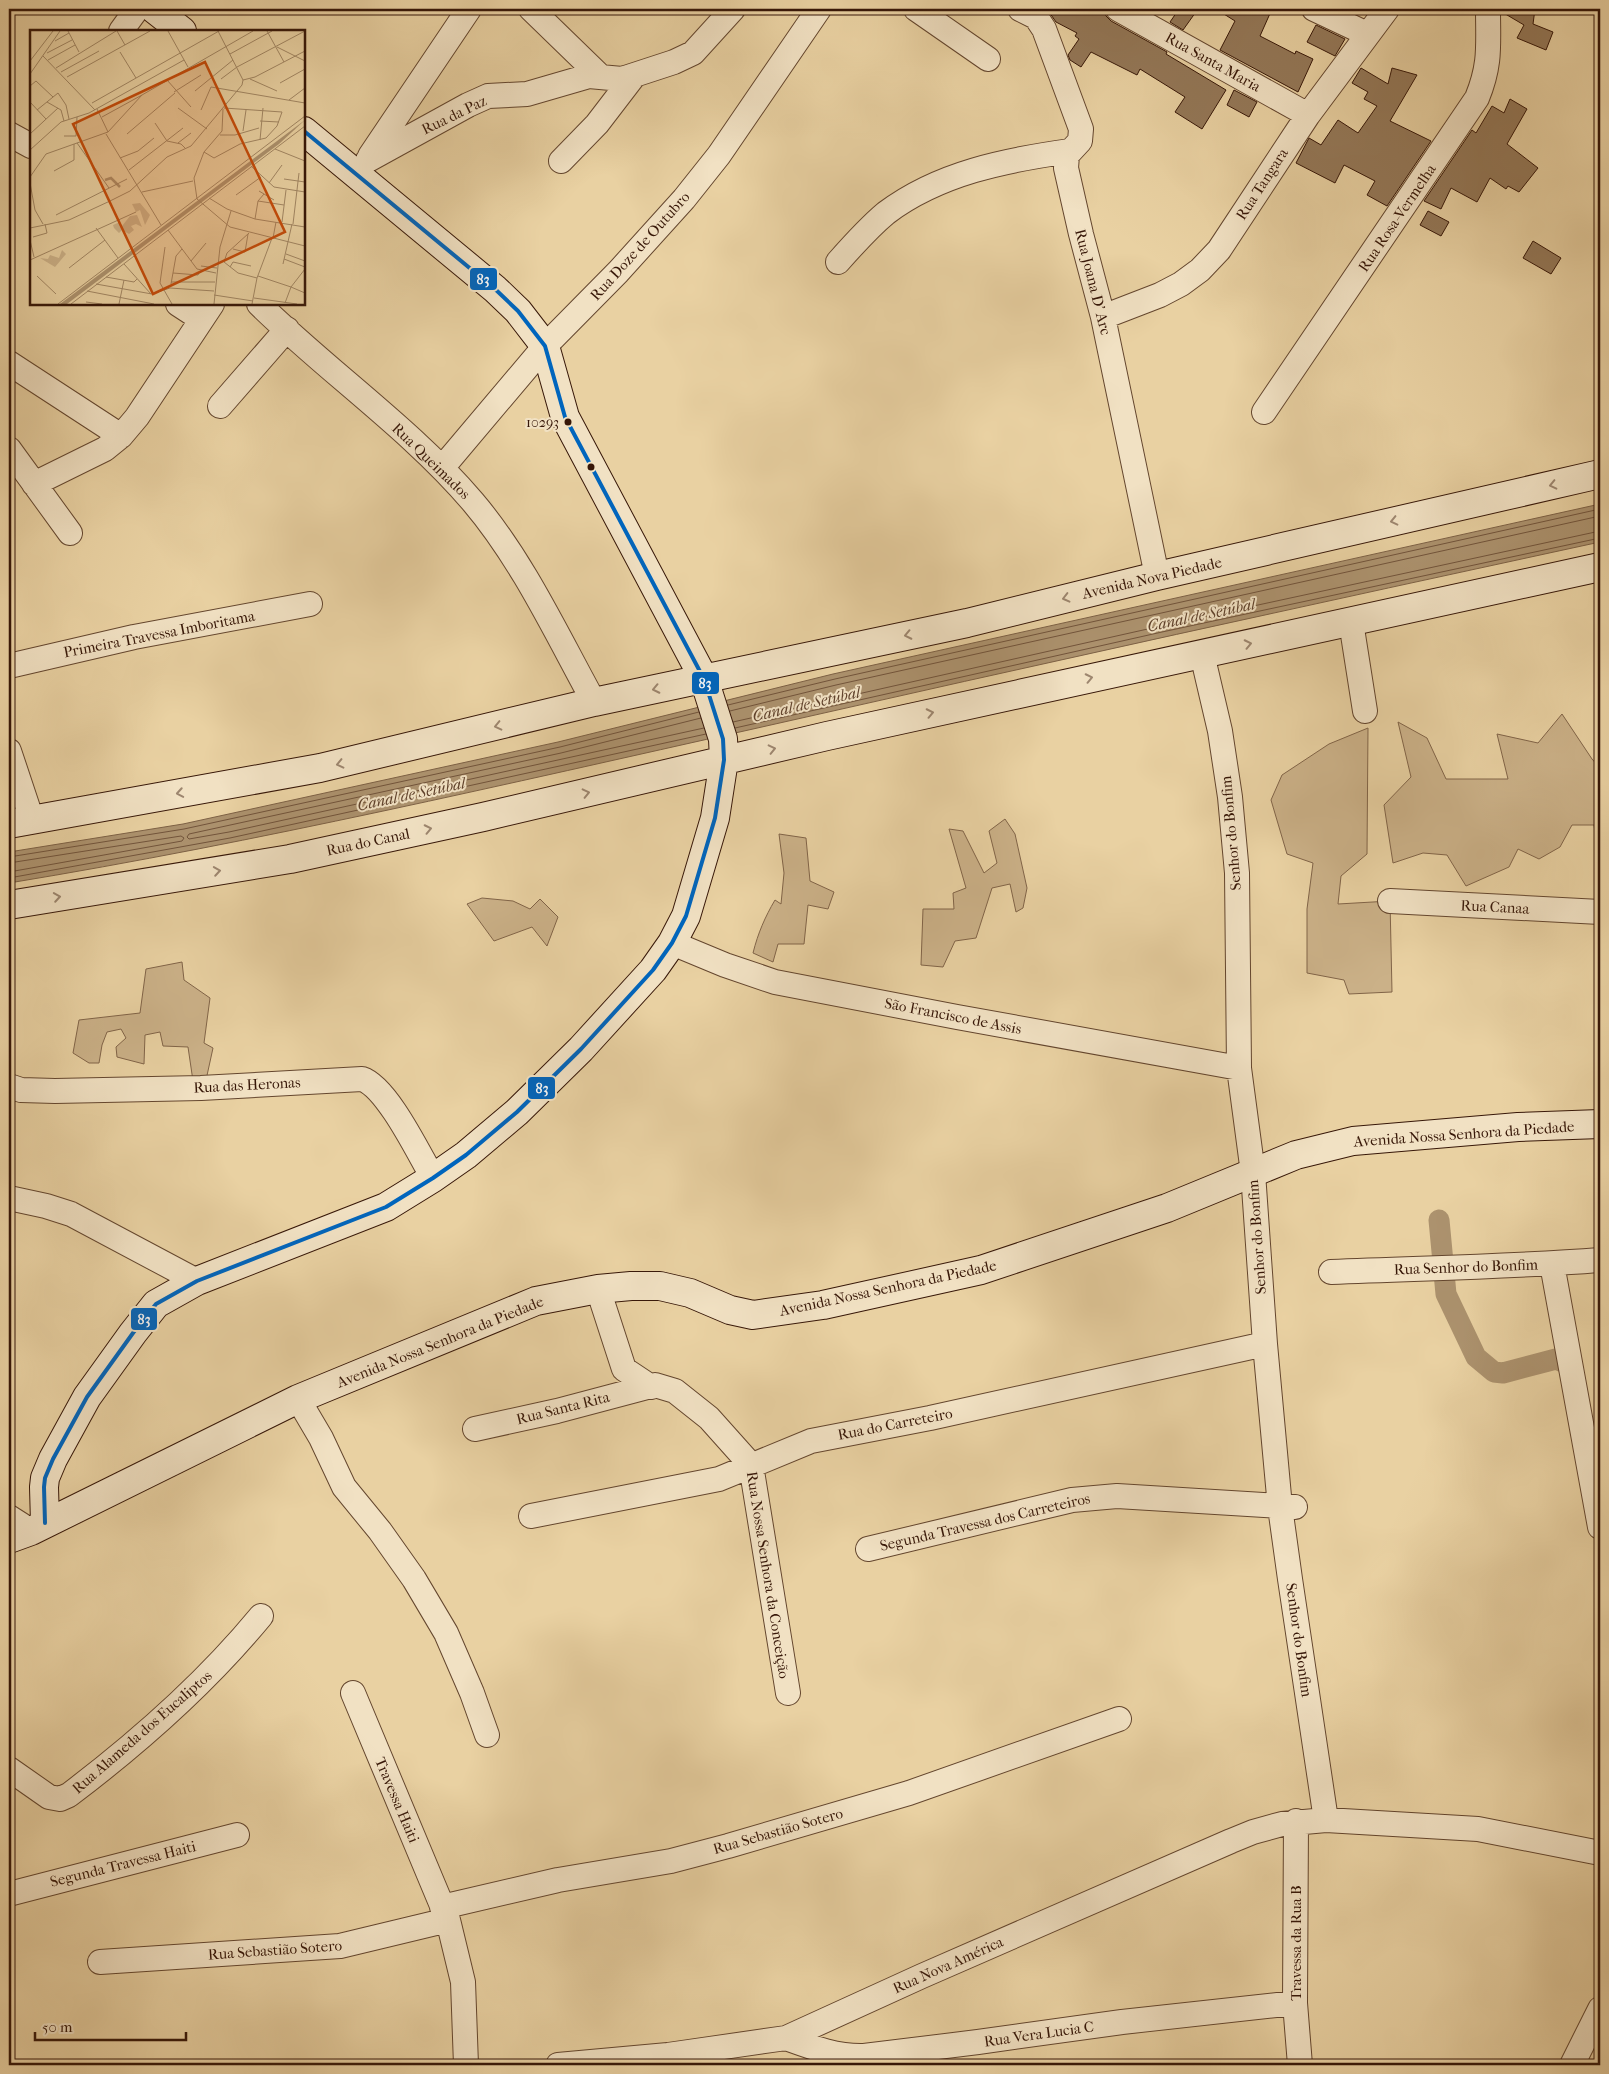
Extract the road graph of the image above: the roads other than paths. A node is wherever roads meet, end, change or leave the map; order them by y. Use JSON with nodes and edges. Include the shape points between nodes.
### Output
{"nodes":[{"id":1,"x":150,"y":9,"type":"edge"},
{"id":2,"x":469,"y":9,"type":"edge"},
{"id":3,"x":531,"y":9,"type":"edge"},
{"id":4,"x":733,"y":9,"type":"edge"},
{"id":5,"x":818,"y":9,"type":"edge"},
{"id":6,"x":916,"y":9,"type":"edge"},
{"id":7,"x":1022,"y":9,"type":"edge"},
{"id":8,"x":1118,"y":9,"type":"edge"},
{"id":9,"x":1314,"y":9,"type":"edge"},
{"id":10,"x":1387,"y":9,"type":"edge"},
{"id":11,"x":1488,"y":9,"type":"edge"},
{"id":12,"x":122,"y":30,"type":"edge"},
{"id":13,"x":181,"y":30,"type":"edge"},
{"id":14,"x":1368,"y":34,"type":"junction"},
{"id":15,"x":988,"y":59,"type":"dead end"},
{"id":16,"x":600,"y":76,"type":"junction"},
{"id":17,"x":633,"y":77,"type":"junction"},
{"id":18,"x":1308,"y":115,"type":"junction"},
{"id":19,"x":305,"y":131,"type":"edge"},
{"id":20,"x":9,"y":134,"type":"edge"},
{"id":21,"x":30,"y":145,"type":"edge"},
{"id":22,"x":1070,"y":151,"type":"junction"},
{"id":23,"x":562,"y":161,"type":"dead end"},
{"id":24,"x":362,"y":166,"type":"junction"},
{"id":25,"x":838,"y":262,"type":"dead end"},
{"id":26,"x":182,"y":305,"type":"edge"},
{"id":27,"x":260,"y":305,"type":"edge"},
{"id":28,"x":206,"y":312,"type":"edge"},
{"id":29,"x":1102,"y":317,"type":"junction"},
{"id":30,"x":287,"y":330,"type":"junction"},
{"id":31,"x":546,"y":346,"type":"junction"},
{"id":32,"x":9,"y":363,"type":"edge"},
{"id":33,"x":220,"y":406,"type":"dead end"},
{"id":34,"x":1264,"y":412,"type":"dead end"},
{"id":35,"x":121,"y":436,"type":"junction"},
{"id":36,"x":9,"y":449,"type":"edge"},
{"id":37,"x":442,"y":468,"type":"junction"},
{"id":38,"x":1600,"y":474,"type":"edge"},
{"id":39,"x":34,"y":484,"type":"junction"},
{"id":40,"x":70,"y":533,"type":"dead end"},
{"id":41,"x":1600,"y":567,"type":"edge"},
{"id":42,"x":1157,"y":576,"type":"junction"},
{"id":43,"x":310,"y":604,"type":"dead end"},
{"id":44,"x":1350,"y":622,"type":"junction"},
{"id":45,"x":1202,"y":654,"type":"junction"},
{"id":46,"x":9,"y":666,"type":"edge"},
{"id":47,"x":708,"y":689,"type":"junction"},
{"id":48,"x":594,"y":702,"type":"junction"},
{"id":49,"x":1365,"y":711,"type":"dead end"},
{"id":50,"x":724,"y":749,"type":"junction"},
{"id":51,"x":9,"y":751,"type":"edge"},
{"id":52,"x":21,"y":822,"type":"edge"},
{"id":53,"x":1390,"y":901,"type":"dead end"},
{"id":54,"x":9,"y":905,"type":"edge"},
{"id":55,"x":1600,"y":912,"type":"edge"},
{"id":56,"x":672,"y":943,"type":"junction"},
{"id":57,"x":1239,"y":1068,"type":"junction"},
{"id":58,"x":9,"y":1086,"type":"edge"},
{"id":59,"x":1600,"y":1124,"type":"edge"},
{"id":60,"x":1253,"y":1173,"type":"junction"},
{"id":61,"x":433,"y":1178,"type":"junction"},
{"id":62,"x":9,"y":1198,"type":"edge"},
{"id":63,"x":1600,"y":1260,"type":"edge"},
{"id":64,"x":1552,"y":1264,"type":"junction"},
{"id":65,"x":1332,"y":1272,"type":"dead end"},
{"id":66,"x":196,"y":1281,"type":"junction"},
{"id":67,"x":598,"y":1289,"type":"junction"},
{"id":68,"x":1265,"y":1344,"type":"junction"},
{"id":69,"x":651,"y":1387,"type":"junction"},
{"id":70,"x":298,"y":1399,"type":"junction"},
{"id":71,"x":475,"y":1429,"type":"dead end"},
{"id":72,"x":751,"y":1465,"type":"junction"},
{"id":73,"x":1288,"y":1507,"type":"junction"},
{"id":74,"x":531,"y":1516,"type":"dead end"},
{"id":75,"x":1599,"y":1521,"type":"edge"},
{"id":76,"x":23,"y":1527,"type":"edge"},
{"id":77,"x":868,"y":1549,"type":"dead end"},
{"id":78,"x":261,"y":1616,"type":"dead end"},
{"id":79,"x":353,"y":1693,"type":"dead end"},
{"id":80,"x":788,"y":1693,"type":"dead end"},
{"id":81,"x":1119,"y":1719,"type":"dead end"},
{"id":82,"x":487,"y":1735,"type":"dead end"},
{"id":83,"x":9,"y":1768,"type":"edge"},
{"id":84,"x":1326,"y":1820,"type":"junction"},
{"id":85,"x":1296,"y":1822,"type":"junction"},
{"id":86,"x":238,"y":1835,"type":"dead end"},
{"id":87,"x":1600,"y":1852,"type":"edge"},
{"id":88,"x":9,"y":1894,"type":"edge"},
{"id":89,"x":445,"y":1913,"type":"junction"},
{"id":90,"x":100,"y":1962,"type":"dead end"},
{"id":91,"x":1295,"y":2003,"type":"junction"},
{"id":92,"x":1600,"y":2009,"type":"edge"},
{"id":93,"x":786,"y":2038,"type":"junction"},
{"id":94,"x":668,"y":2060,"type":"edge"},
{"id":95,"x":466,"y":2065,"type":"edge"},
{"id":96,"x":558,"y":2065,"type":"edge"},
{"id":97,"x":1300,"y":2065,"type":"edge"},
{"id":98,"x":1572,"y":2065,"type":"edge"}],
"edges":[{"from":1,"to":12,"type":"street"},
{"from":1,"to":13,"type":"street"},
{"from":2,"to":24,"type":"street"},
{"from":3,"to":16,"type":"street"},
{"from":4,"to":17,"type":"street","name":"Rua da Paz","via":[[693,53]]},
{"from":5,"to":31,"type":"street","name":"Rua Doze de Outubro","via":[[684,199]]},
{"from":6,"to":15,"type":"street"},
{"from":7,"to":22,"type":"street","name":"Rua Joana D' Arc","via":[[1036,17],[1044,29],[1081,129],[1080,141]]},
{"from":8,"to":18,"type":"street","name":"Rua Santa Maria"},
{"from":9,"to":14,"type":"street"},
{"from":10,"to":14,"type":"street","name":"Rua Tangara"},
{"from":11,"to":34,"type":"street","name":"Rua Rosa-Vermelha","via":[[1489,60],[1477,98]]},
{"from":14,"to":18,"type":"street","name":"Rua Tangara"},
{"from":16,"to":17,"type":"street","name":"Rua da Paz","via":[[611,79]]},
{"from":16,"to":24,"type":"street","name":"Rua da Paz","via":[[527,94],[488,96]]},
{"from":17,"to":23,"type":"street","via":[[597,124]]},
{"from":18,"to":29,"type":"street","name":"Rua Tangara","via":[[1219,250],[1200,270],[1160,295]]},
{"from":19,"to":24,"type":"street"},
{"from":20,"to":21,"type":"street"},
{"from":22,"to":25,"type":"street","via":[[998,163],[954,177],[915,195],[887,213]]},
{"from":22,"to":29,"type":"street","name":"Rua Joana D' Arc","via":[[1066,168]]},
{"from":24,"to":31,"type":"street","via":[[518,311]]},
{"from":26,"to":28,"type":"street"},
{"from":27,"to":30,"type":"street","name":"Rua Queimados"},
{"from":28,"to":35,"type":"street"},
{"from":29,"to":42,"type":"street","name":"Rua Joana D' Arc"},
{"from":30,"to":33,"type":"street"},
{"from":30,"to":37,"type":"street","name":"Rua Queimados"},
{"from":31,"to":37,"type":"street","name":"Rua Doze de Outubro"},
{"from":31,"to":47,"type":"street","via":[[565,418]]},
{"from":32,"to":35,"type":"street"},
{"from":35,"to":39,"type":"street","via":[[105,450]]},
{"from":36,"to":39,"type":"street"},
{"from":37,"to":48,"type":"street","name":"Rua Queimados","via":[[474,503],[512,557]]},
{"from":38,"to":42,"type":"street","name":"Avenida Nova Piedade","one_way":true},
{"from":39,"to":40,"type":"street"},
{"from":41,"to":44,"type":"street"},
{"from":42,"to":47,"type":"street","name":"Avenida Nova Piedade","one_way":true},
{"from":43,"to":46,"type":"street","name":"Primeira Travessa Imboritama","via":[[134,637]]},
{"from":45,"to":44,"type":"street","one_way":true},
{"from":44,"to":49,"type":"street"},
{"from":50,"to":45,"type":"street","one_way":true},
{"from":45,"to":57,"type":"street","name":"Senhor do Bonfim","via":[[1220,731],[1230,797],[1236,873]]},
{"from":47,"to":48,"type":"street","one_way":true},
{"from":47,"to":50,"type":"street"},
{"from":48,"to":52,"type":"street","one_way":true,"via":[[320,768]]},
{"from":54,"to":50,"type":"street","name":"Rua do Canal","one_way":true,"via":[[290,859],[483,817]]},
{"from":50,"to":56,"type":"street","via":[[715,818],[702,867],[686,916]]},
{"from":51,"to":52,"type":"street"},
{"from":53,"to":55,"type":"street","name":"Rua Canaa"},
{"from":56,"to":57,"type":"street","name":"São Francisco de Assis","via":[[775,982]]},
{"from":56,"to":61,"type":"street","via":[[653,970],[581,1049],[466,1156]]},
{"from":57,"to":60,"type":"street","name":"Senhor do Bonfim"},
{"from":58,"to":61,"type":"street","name":"Rua das Heronas","via":[[21,1090],[65,1091],[362,1079],[377,1088],[388,1102]]},
{"from":59,"to":60,"type":"street","name":"Avenida Nossa Senhora da Piedade","via":[[1518,1127],[1353,1141],[1296,1155]]},
{"from":60,"to":67,"type":"street","name":"Avenida Nossa Senhora da Piedade","via":[[1167,1208],[981,1270],[823,1305],[753,1315],[660,1286]]},
{"from":60,"to":68,"type":"street","name":"Senhor do Bonfim"},
{"from":61,"to":66,"type":"street","via":[[363,1217]]},
{"from":62,"to":66,"type":"street","via":[[71,1214]]},
{"from":63,"to":64,"type":"street","name":"Rua Senhor do Bonfim"},
{"from":64,"to":65,"type":"street","name":"Rua Senhor do Bonfim"},
{"from":64,"to":75,"type":"street"},
{"from":66,"to":76,"type":"street","via":[[156,1304],[132,1333],[87,1397],[45,1478],[44,1500]]},
{"from":67,"to":69,"type":"street","name":"Rua Nossa Senhora da Conceição","via":[[624,1369]]},
{"from":67,"to":70,"type":"street","name":"Avenida Nossa Senhora da Piedade","via":[[536,1301]]},
{"from":68,"to":72,"type":"street","name":"Rua do Carreteiro","via":[[811,1441]]},
{"from":68,"to":73,"type":"street","name":"Senhor do Bonfim"},
{"from":69,"to":71,"type":"street","name":"Rua Santa Rita"},
{"from":69,"to":72,"type":"street","name":"Rua Nossa Senhora da Conceição","via":[[668,1387],[680,1394],[709,1418]]},
{"from":70,"to":76,"type":"street","name":"Avenida Nossa Senhora da Piedade"},
{"from":70,"to":82,"type":"street","via":[[344,1487],[380,1530],[446,1633]]},
{"from":72,"to":74,"type":"street","name":"Rua do Carreteiro","via":[[711,1481]]},
{"from":72,"to":80,"type":"street","name":"Rua Nossa Senhora da Conceição"},
{"from":73,"to":77,"type":"street","name":"Segunda Travessa dos Carreteiros","via":[[1094,1497]]},
{"from":73,"to":84,"type":"street","name":"Senhor do Bonfim"},
{"from":78,"to":83,"type":"street","name":"Rua Alameda dos Eucaliptos","via":[[231,1653],[195,1688],[69,1795],[60,1799],[49,1798]]},
{"from":79,"to":89,"type":"street","name":"Travessa Haiti"},
{"from":81,"to":89,"type":"street","name":"Rua Sebastião Sotero","via":[[909,1793],[728,1846],[671,1861],[558,1880]]},
{"from":84,"to":85,"type":"street","name":"Rua Nova América"},
{"from":84,"to":87,"type":"street","name":"Rua Nova América","via":[[1478,1830]]},
{"from":85,"to":91,"type":"street","name":"Travessa da Rua B"},
{"from":85,"to":93,"type":"street","name":"Rua Nova América","via":[[1231,1841]]},
{"from":86,"to":88,"type":"street","name":"Segunda Travessa Haiti"},
{"from":89,"to":90,"type":"street","name":"Rua Sebastião Sotero","via":[[340,1946]]},
{"from":89,"to":95,"type":"street","via":[[463,1982]]},
{"from":91,"to":93,"type":"street","name":"Rua Vera Lucia C","via":[[864,2056],[845,2056]]},
{"from":91,"to":97,"type":"street","name":"Travessa da Rua B"},
{"from":92,"to":98,"type":"street"},
{"from":93,"to":94,"type":"street","name":"Rua Nova América"},
{"from":94,"to":96,"type":"street","name":"Rua Nova América"}]}
